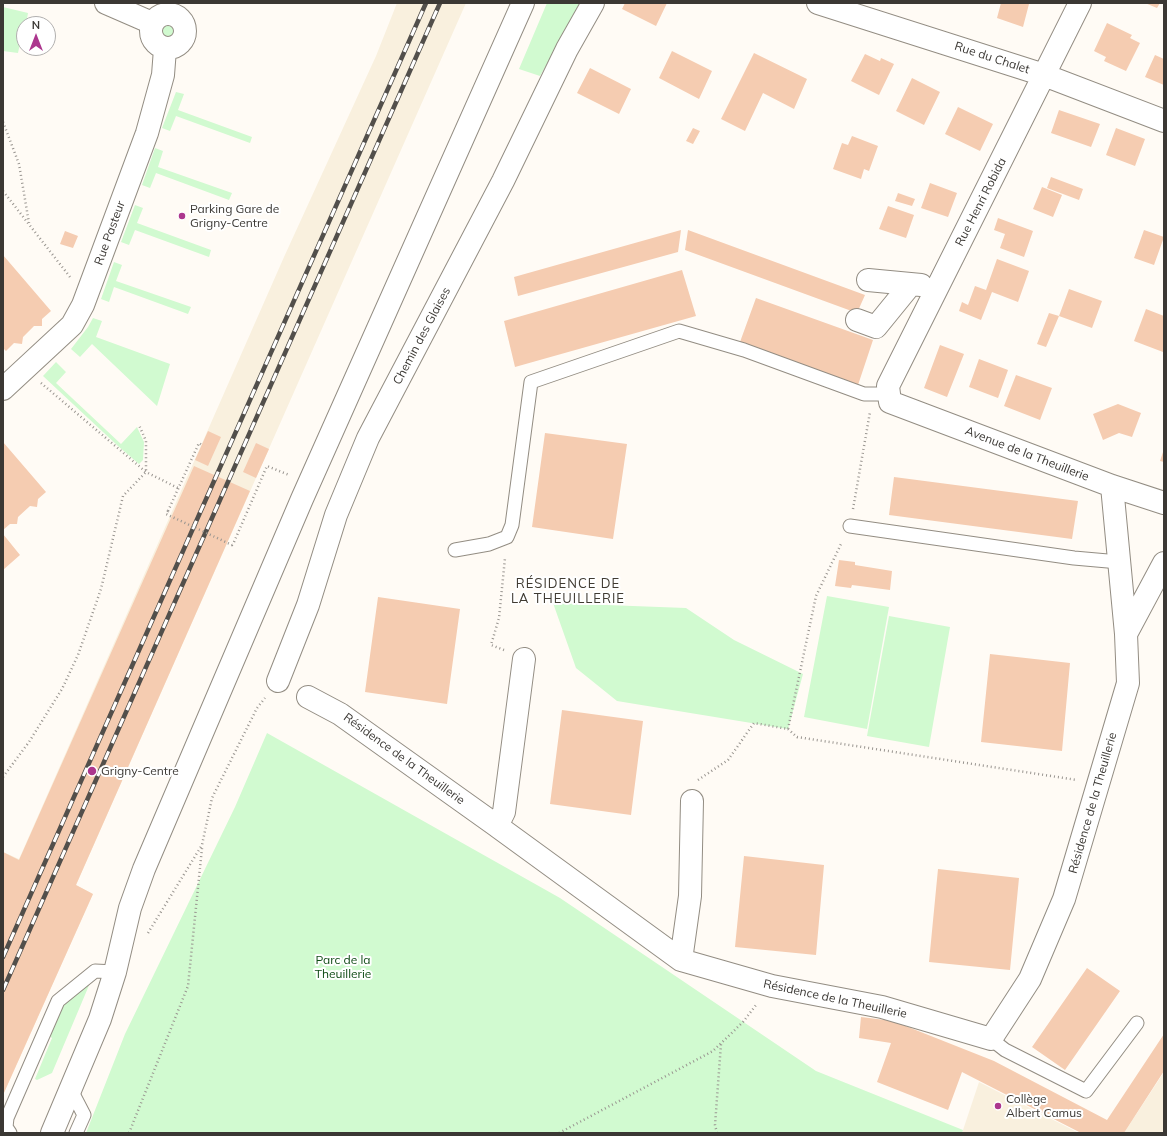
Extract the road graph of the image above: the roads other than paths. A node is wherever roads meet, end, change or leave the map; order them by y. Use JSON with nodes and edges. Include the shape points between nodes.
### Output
{"nodes":[{"id":1,"x":106,"y":3,"type":"edge"},
{"id":2,"x":523,"y":3,"type":"edge"},
{"id":3,"x":593,"y":3,"type":"edge"},
{"id":4,"x":818,"y":3,"type":"edge"},
{"id":5,"x":1080,"y":3,"type":"edge"},
{"id":6,"x":183,"y":11,"type":"edge"},
{"id":7,"x":152,"y":23,"type":"junction"},
{"id":8,"x":165,"y":49,"type":"junction"},
{"id":9,"x":1044,"y":75,"type":"junction"},
{"id":10,"x":1164,"y":121,"type":"edge"},
{"id":11,"x":868,"y":280,"type":"dead end"},
{"id":12,"x":911,"y":284,"type":"junction"},
{"id":13,"x":938,"y":286,"type":"junction"},
{"id":14,"x":857,"y":320,"type":"dead end"},
{"id":15,"x":3,"y":389,"type":"edge"},
{"id":16,"x":890,"y":398,"type":"junction"},
{"id":17,"x":1112,"y":486,"type":"junction"},
{"id":18,"x":1164,"y":503,"type":"edge"},
{"id":19,"x":850,"y":526,"type":"road end"},
{"id":20,"x":455,"y":550,"type":"dead end"},
{"id":21,"x":1119,"y":562,"type":"junction"},
{"id":22,"x":1164,"y":563,"type":"edge"},
{"id":23,"x":1126,"y":634,"type":"junction"},
{"id":24,"x":524,"y":659,"type":"road end"},
{"id":25,"x":278,"y":681,"type":"road end"},
{"id":26,"x":308,"y":697,"type":"dead end"},
{"id":27,"x":692,"y":801,"type":"road end"},
{"id":28,"x":497,"y":826,"type":"junction"},
{"id":29,"x":681,"y":960,"type":"junction"},
{"id":30,"x":115,"y":972,"type":"junction"},
{"id":31,"x":1137,"y":1023,"type":"dead end"},
{"id":32,"x":991,"y":1039,"type":"junction"},
{"id":33,"x":71,"y":1090,"type":"junction"},
{"id":34,"x":10,"y":1133,"type":"edge"},
{"id":35,"x":52,"y":1133,"type":"edge"},
{"id":36,"x":76,"y":1133,"type":"edge"}],
"edges":[{"from":1,"to":7,"type":"street"},
{"from":2,"to":30,"type":"street","via":[[302,498],[144,869],[130,908]]},
{"from":3,"to":25,"type":"street","name":"Chemin des Glaises","via":[[368,438],[336,515],[308,605]]},
{"from":4,"to":9,"type":"street","name":"Rue du Chalet"},
{"from":5,"to":9,"type":"street","name":"Rue Henri Robida"},
{"from":6,"to":7,"type":"street","via":[[175,15],[165,14]]},
{"from":6,"to":8,"type":"street","via":[[184,39],[176,47]]},
{"from":7,"to":8,"type":"street","via":[[152,39],[155,44]]},
{"from":8,"to":15,"type":"street","name":"Rue Pasteur","via":[[163,75],[147,133],[86,298],[72,325]]},
{"from":9,"to":10,"type":"street","name":"Rue du Chalet"},
{"from":9,"to":13,"type":"street","name":"Rue Henri Robida"},
{"from":11,"to":12,"type":"street"},
{"from":12,"to":13,"type":"street"},
{"from":12,"to":14,"type":"street","via":[[876,327]]},
{"from":13,"to":16,"type":"street","name":"Rue Henri Robida","via":[[888,386]]},
{"from":16,"to":17,"type":"street","name":"Avenue de la Theuillerie"},
{"from":16,"to":20,"type":"lane","via":[[864,394],[744,350],[679,330],[531,382],[512,525],[506,537],[489,544]]},
{"from":17,"to":18,"type":"street","name":"Avenue de la Theuillerie"},
{"from":17,"to":21,"type":"street","name":"Résidence de la Theuillerie"},
{"from":19,"to":21,"type":"lane","via":[[1066,557]]},
{"from":21,"to":23,"type":"street","name":"Résidence de la Theuillerie"},
{"from":22,"to":23,"type":"street"},
{"from":23,"to":32,"type":"street","name":"Résidence de la Theuillerie","via":[[1128,683],[1064,899],[1030,979]]},
{"from":24,"to":28,"type":"street","via":[[504,812]]},
{"from":26,"to":28,"type":"street","name":"Résidence de la Theuillerie","via":[[340,714]]},
{"from":27,"to":29,"type":"street","via":[[690,896]]},
{"from":28,"to":29,"type":"street","name":"Résidence de la Theuillerie"},
{"from":29,"to":32,"type":"street","name":"Résidence de la Theuillerie","via":[[772,986],[882,1007]]},
{"from":30,"to":33,"type":"street","via":[[100,1019]]},
{"from":30,"to":34,"type":"lane","via":[[95,971],[58,1001],[7,1118],[6,1127]]},
{"from":31,"to":32,"type":"lane","via":[[1086,1091],[1005,1050]]},
{"from":33,"to":35,"type":"street"},
{"from":33,"to":36,"type":"lane","via":[[84,1114]]}]}
